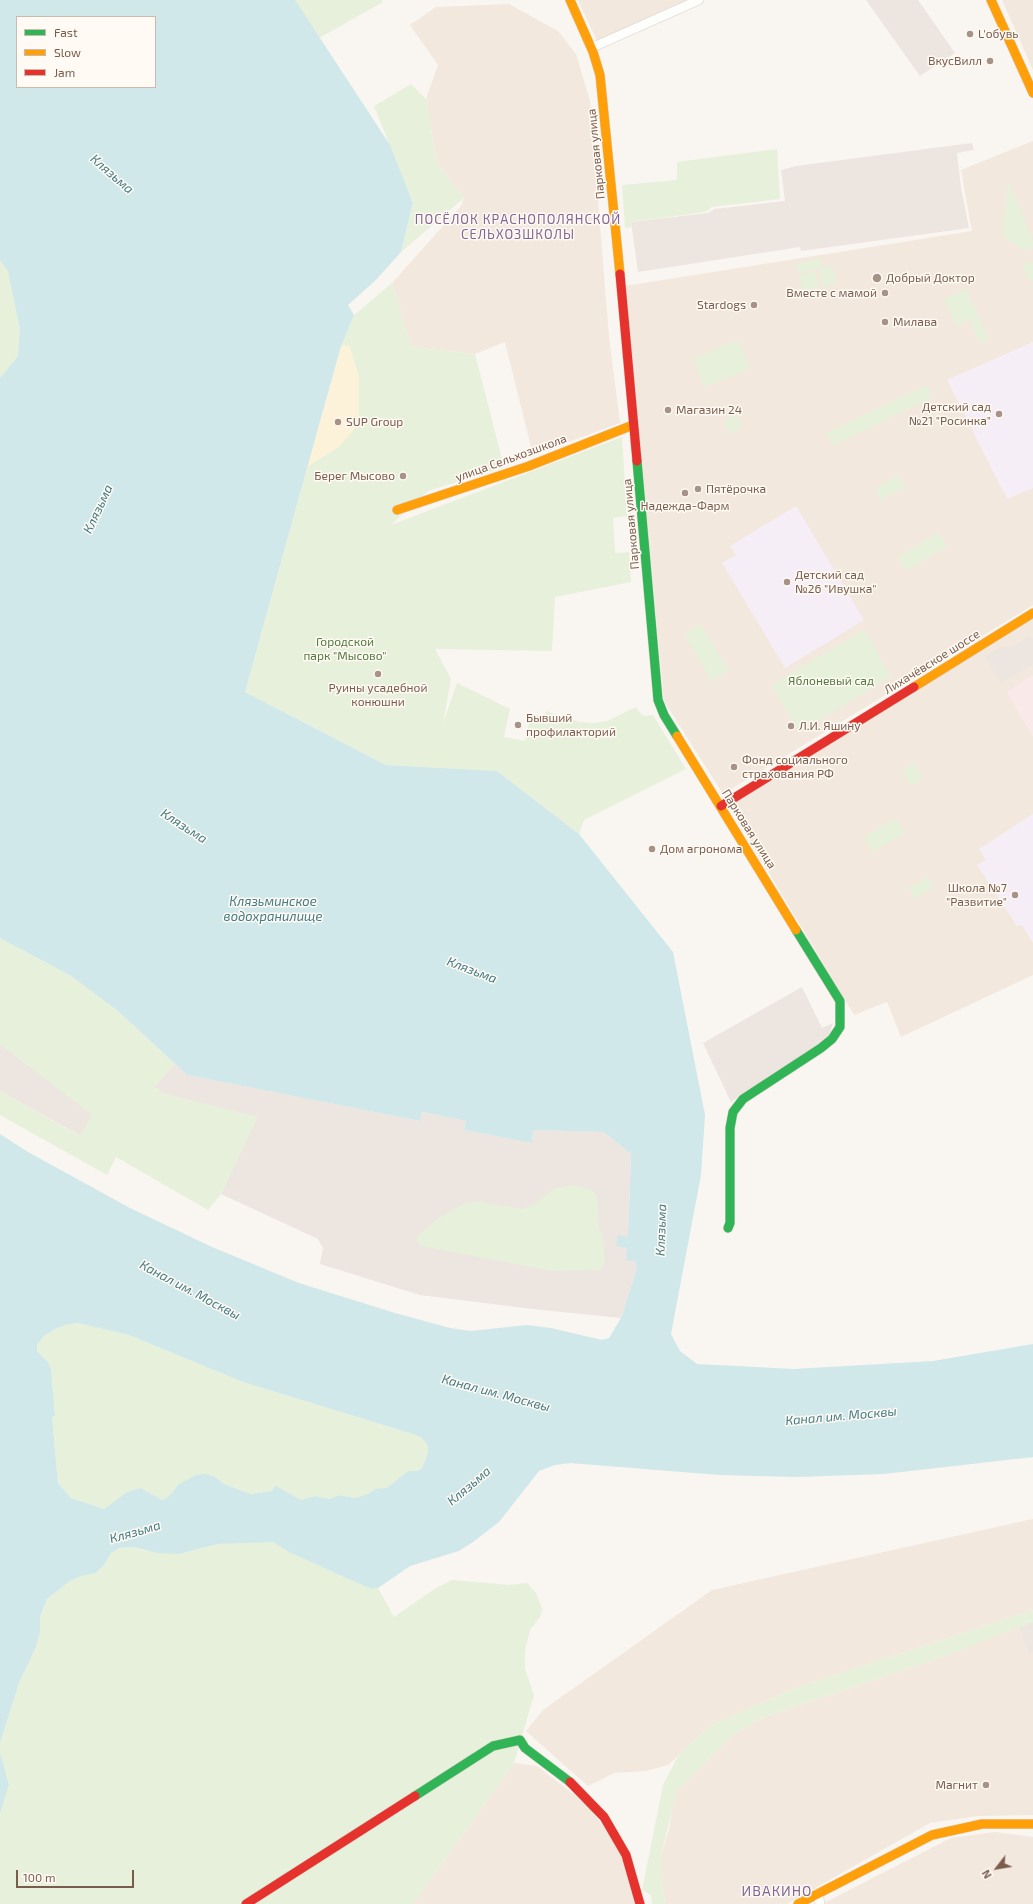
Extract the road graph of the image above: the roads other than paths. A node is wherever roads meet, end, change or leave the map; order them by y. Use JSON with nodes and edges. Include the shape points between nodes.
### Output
{"nodes":[{"id":1,"x":570,"y":0,"type":"edge"},
{"id":2,"x":699,"y":0,"type":"edge"},
{"id":3,"x":991,"y":0,"type":"edge"},
{"id":4,"x":592,"y":48,"type":"junction"},
{"id":5,"x":1033,"y":93,"type":"edge"},
{"id":6,"x":633,"y":425,"type":"junction"},
{"id":7,"x":396,"y":510,"type":"dead end"},
{"id":8,"x":1033,"y":613,"type":"edge"},
{"id":9,"x":721,"y":806,"type":"junction"},
{"id":10,"x":728,"y":1228,"type":"dead end"},
{"id":11,"x":1033,"y":1824,"type":"edge"},
{"id":12,"x":818,"y":1894,"type":"junction"},
{"id":13,"x":246,"y":1904,"type":"edge"},
{"id":14,"x":640,"y":1904,"type":"edge"},
{"id":15,"x":798,"y":1904,"type":"edge"},
{"id":16,"x":820,"y":1904,"type":"edge"}],
"edges":[{"from":1,"to":4,"type":"street","name":"Парковая улица"},
{"from":2,"to":4,"type":"street"},
{"from":3,"to":5,"type":"street"},
{"from":4,"to":6,"type":"street","name":"Парковая улица","via":[[600,75]]},
{"from":6,"to":7,"type":"street","name":"улица Сельхозшкола","via":[[529,466]]},
{"from":6,"to":9,"type":"street","name":"Парковая улица","via":[[658,700],[664,715]]},
{"from":8,"to":9,"type":"street","name":"Лихачёвское шоссе"},
{"from":9,"to":10,"type":"street","name":"Парковая улица","via":[[840,1002],[840,1027],[832,1039],[743,1099],[733,1112],[730,1128]]},
{"from":11,"to":12,"type":"street","via":[[982,1824],[932,1835]]},
{"from":12,"to":15,"type":"street"},
{"from":12,"to":16,"type":"street"},
{"from":13,"to":14,"type":"street","via":[[493,1746],[520,1740],[525,1748],[575,1786],[604,1817],[626,1855]]}]}
